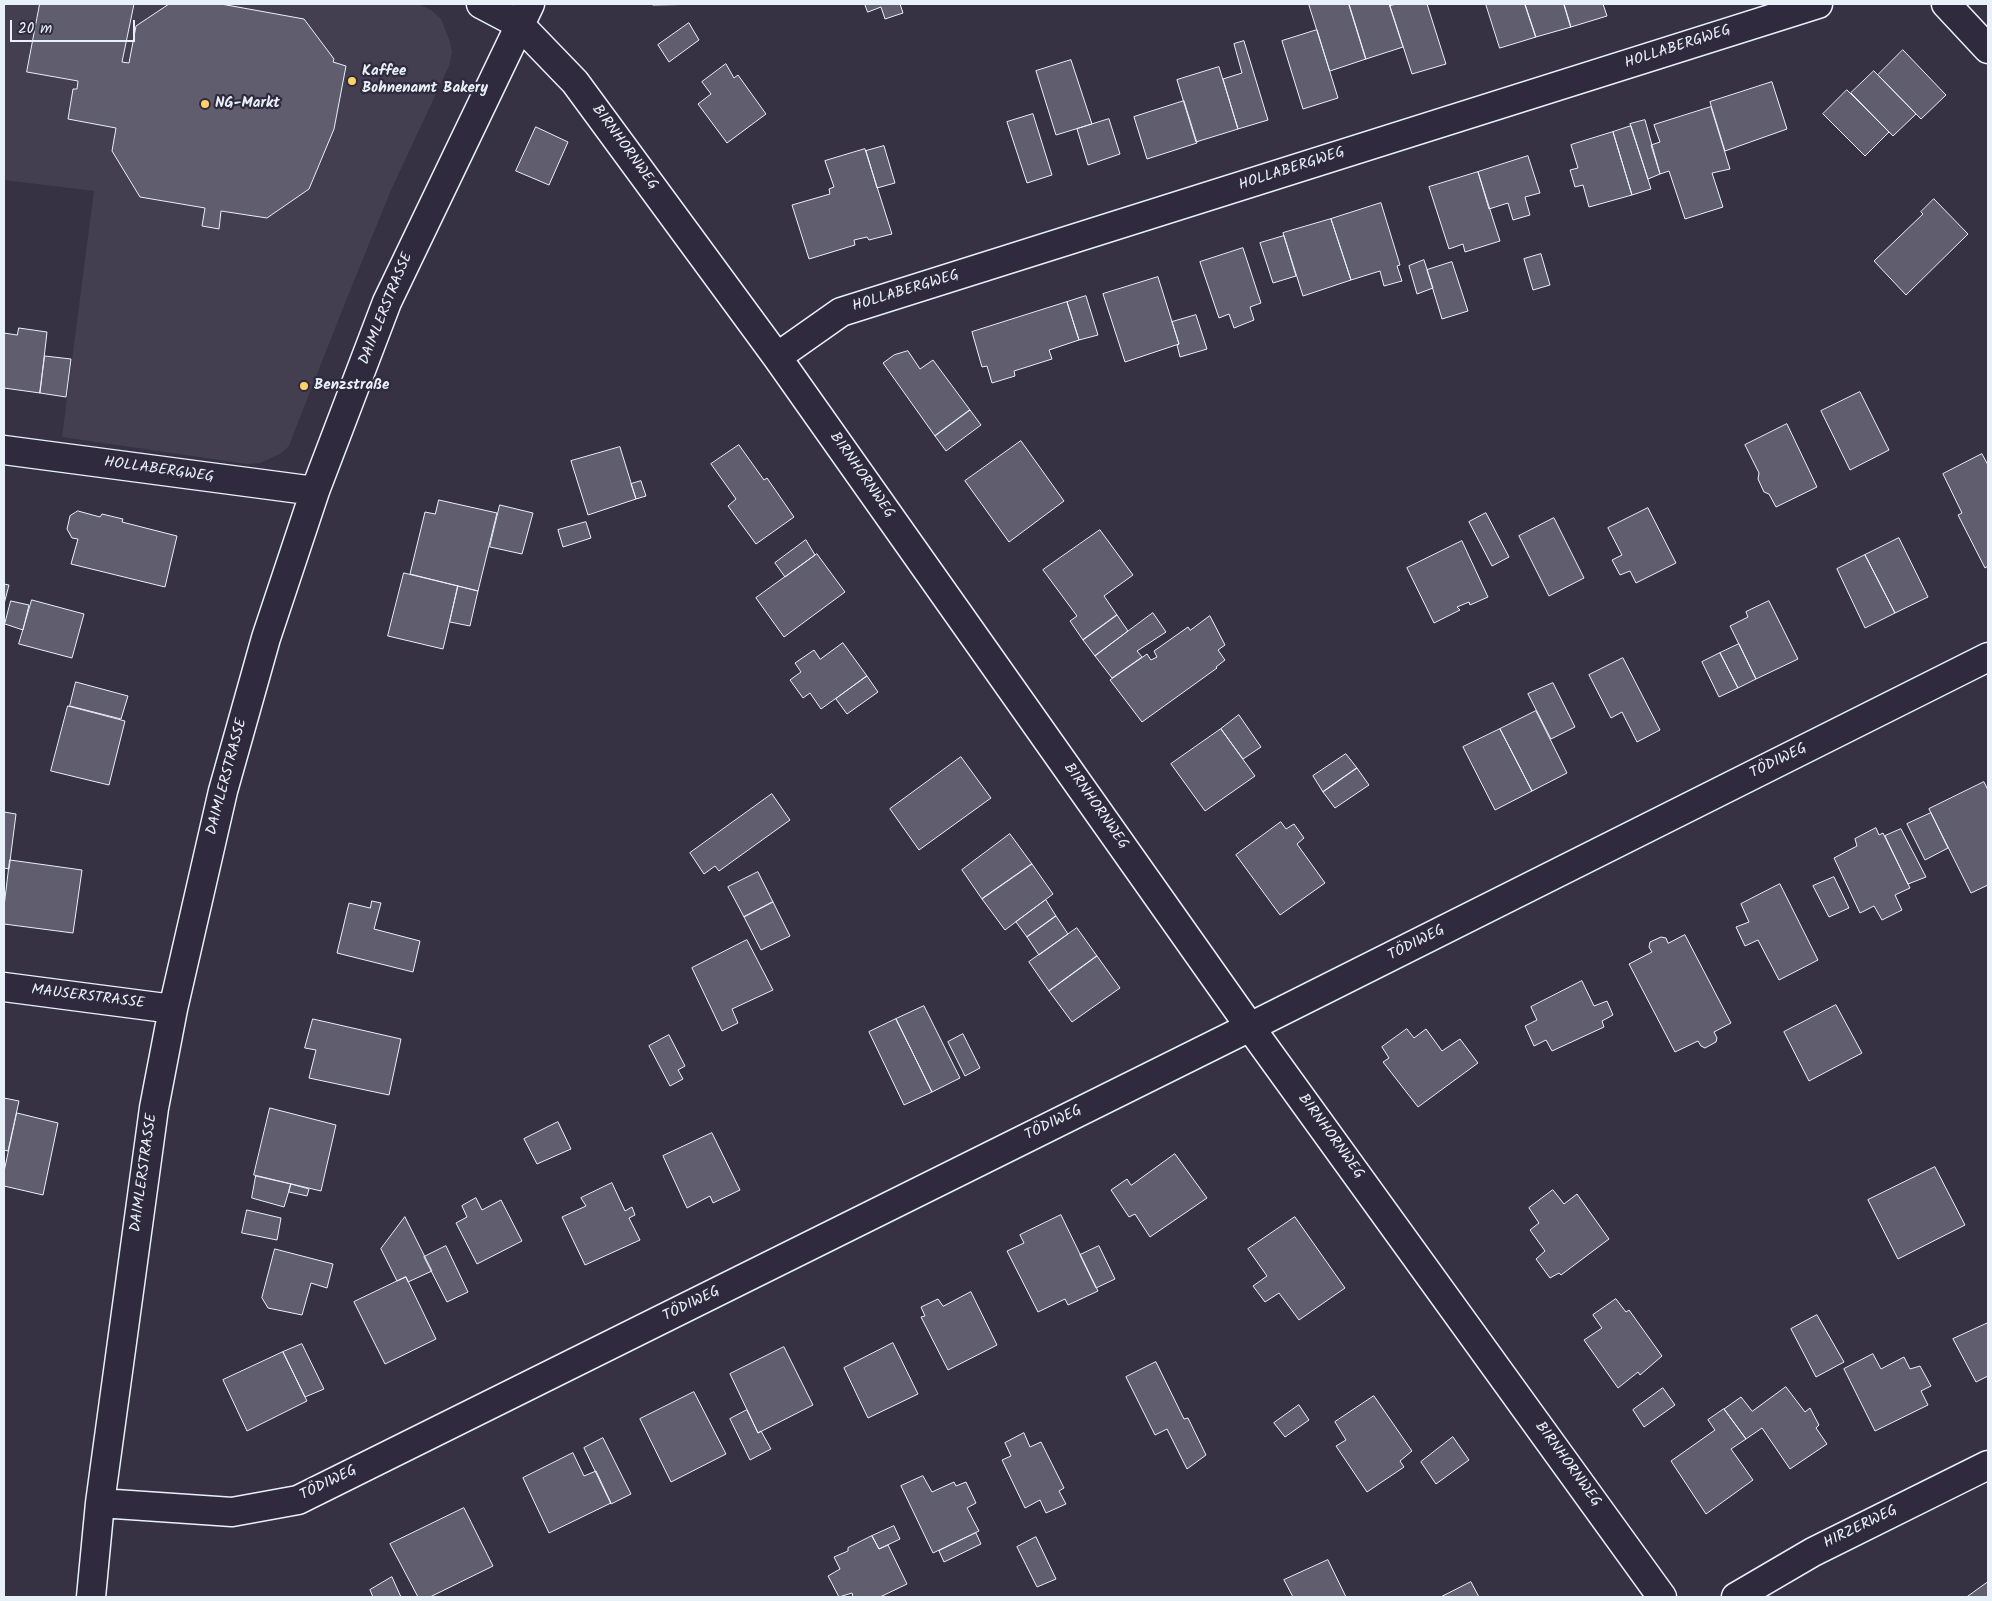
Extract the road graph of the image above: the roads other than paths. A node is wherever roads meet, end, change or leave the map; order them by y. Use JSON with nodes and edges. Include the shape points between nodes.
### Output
{"nodes":[{"id":1,"x":481,"y":4,"type":"edge"},
{"id":2,"x":1818,"y":4,"type":"edge"},
{"id":3,"x":1946,"y":4,"type":"edge"},
{"id":4,"x":525,"y":14,"type":"edge"},
{"id":5,"x":1988,"y":48,"type":"edge"},
{"id":6,"x":777,"y":357,"type":"junction"},
{"id":7,"x":4,"y":450,"type":"edge"},
{"id":8,"x":315,"y":491,"type":"junction"},
{"id":9,"x":1988,"y":658,"type":"edge"},
{"id":10,"x":4,"y":987,"type":"edge"},
{"id":11,"x":173,"y":1009,"type":"junction"},
{"id":12,"x":1250,"y":1027,"type":"junction"},
{"id":13,"x":1988,"y":1465,"type":"edge"},
{"id":14,"x":100,"y":1503,"type":"junction"},
{"id":15,"x":91,"y":1597,"type":"edge"},
{"id":16,"x":1662,"y":1597,"type":"edge"},
{"id":17,"x":1736,"y":1597,"type":"edge"}],
"edges":[{"from":1,"to":4,"type":"street"},
{"from":2,"to":6,"type":"street","name":"HOLLABERGWEG","via":[[841,312]]},
{"from":3,"to":5,"type":"street"},
{"from":4,"to":6,"type":"street","name":"BIRNHORNWEG"},
{"from":4,"to":8,"type":"street","name":"DAIMLERSTRASSE","via":[[387,302]]},
{"from":6,"to":12,"type":"street","name":"BIRNHORNWEG"},
{"from":7,"to":8,"type":"street","name":"HOLLABERGWEG"},
{"from":8,"to":11,"type":"street","name":"DAIMLERSTRASSE","via":[[266,638],[223,791]]},
{"from":9,"to":12,"type":"street","name":"TÖDIWEG"},
{"from":10,"to":11,"type":"street","name":"MAUSERSTRASSE"},
{"from":11,"to":14,"type":"street","name":"DAIMLERSTRASSE","via":[[154,1108]]},
{"from":12,"to":14,"type":"street","name":"TÖDIWEG","via":[[298,1500],[232,1512]]},
{"from":12,"to":16,"type":"street","name":"BIRNHORNWEG"},
{"from":13,"to":17,"type":"street","name":"HIRZERWEG","via":[[1813,1552]]},
{"from":14,"to":15,"type":"street","name":"DAIMLERSTRASSE"}]}
